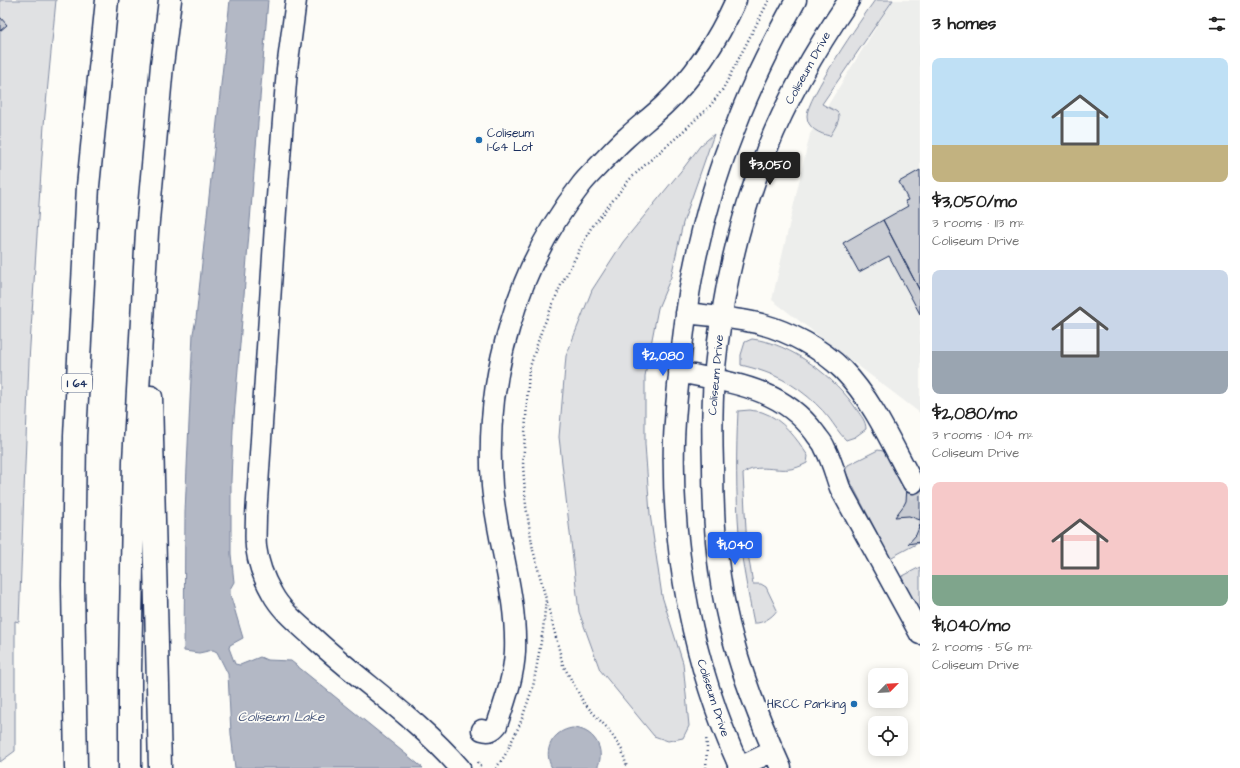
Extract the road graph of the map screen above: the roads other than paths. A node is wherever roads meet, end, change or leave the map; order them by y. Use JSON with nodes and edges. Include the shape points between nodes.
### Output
{"nodes":[{"id":1,"x":107,"y":0,"type":"edge"},
{"id":2,"x":170,"y":0,"type":"edge"},
{"id":3,"x":296,"y":0,"type":"edge"},
{"id":4,"x":736,"y":0,"type":"edge"},
{"id":5,"x":796,"y":0,"type":"edge"},
{"id":6,"x":842,"y":2,"type":"edge"},
{"id":7,"x":148,"y":232,"type":"junction"},
{"id":8,"x":686,"y":313,"type":"junction"},
{"id":9,"x":721,"y":318,"type":"junction"},
{"id":10,"x":679,"y":372,"type":"junction"},
{"id":11,"x":714,"y":379,"type":"junction"},
{"id":12,"x":913,"y":483,"type":"tunnel mouth"},
{"id":13,"x":920,"y":634,"type":"edge"},
{"id":14,"x":482,"y":730,"type":"dead end"},
{"id":15,"x":777,"y":760,"type":"edge"},
{"id":16,"x":76,"y":768,"type":"edge"},
{"id":17,"x":130,"y":768,"type":"edge"},
{"id":18,"x":160,"y":768,"type":"edge"},
{"id":19,"x":460,"y":768,"type":"edge"},
{"id":20,"x":739,"y":768,"type":"edge"}],
"edges":[{"from":1,"to":16,"type":"highway","number":"I 64","via":[[88,186],[75,428],[73,585]]},
{"from":2,"to":7,"type":"highway"},
{"from":3,"to":19,"type":"street","via":[[287,69],[276,206],[256,546],[261,569],[272,594],[289,615],[446,751]]},
{"from":4,"to":14,"type":"street","via":[[717,40],[686,82],[661,108],[623,140],[582,184],[556,222],[519,294],[502,353],[491,432],[492,485],[512,597],[515,652],[512,676],[497,726],[488,732]]},
{"from":5,"to":8,"type":"street","name":"Coliseum Drive","via":[[761,66],[727,148],[704,222]]},
{"from":6,"to":9,"type":"street","name":"Coliseum Drive","via":[[796,86],[766,149],[742,225]]},
{"from":7,"to":17,"type":"highway","via":[[134,461]]},
{"from":7,"to":18,"type":"highway"},
{"from":8,"to":9,"type":"street"},
{"from":8,"to":10,"type":"street","name":"Coliseum Drive"},
{"from":9,"to":11,"type":"street","name":"Coliseum Drive"},
{"from":9,"to":12,"type":"street","via":[[760,324],[785,332],[812,346],[842,370],[870,404]]},
{"from":10,"to":11,"type":"street"},
{"from":10,"to":20,"type":"street","name":"Coliseum Drive","via":[[675,412],[675,496],[685,592],[706,680]]},
{"from":11,"to":13,"type":"street","via":[[770,396],[789,406],[810,426],[833,463],[840,488]]},
{"from":11,"to":15,"type":"street","name":"Coliseum Drive","via":[[714,526],[721,579],[732,638],[746,683]]},
{"from":15,"to":20,"type":"street"}]}
